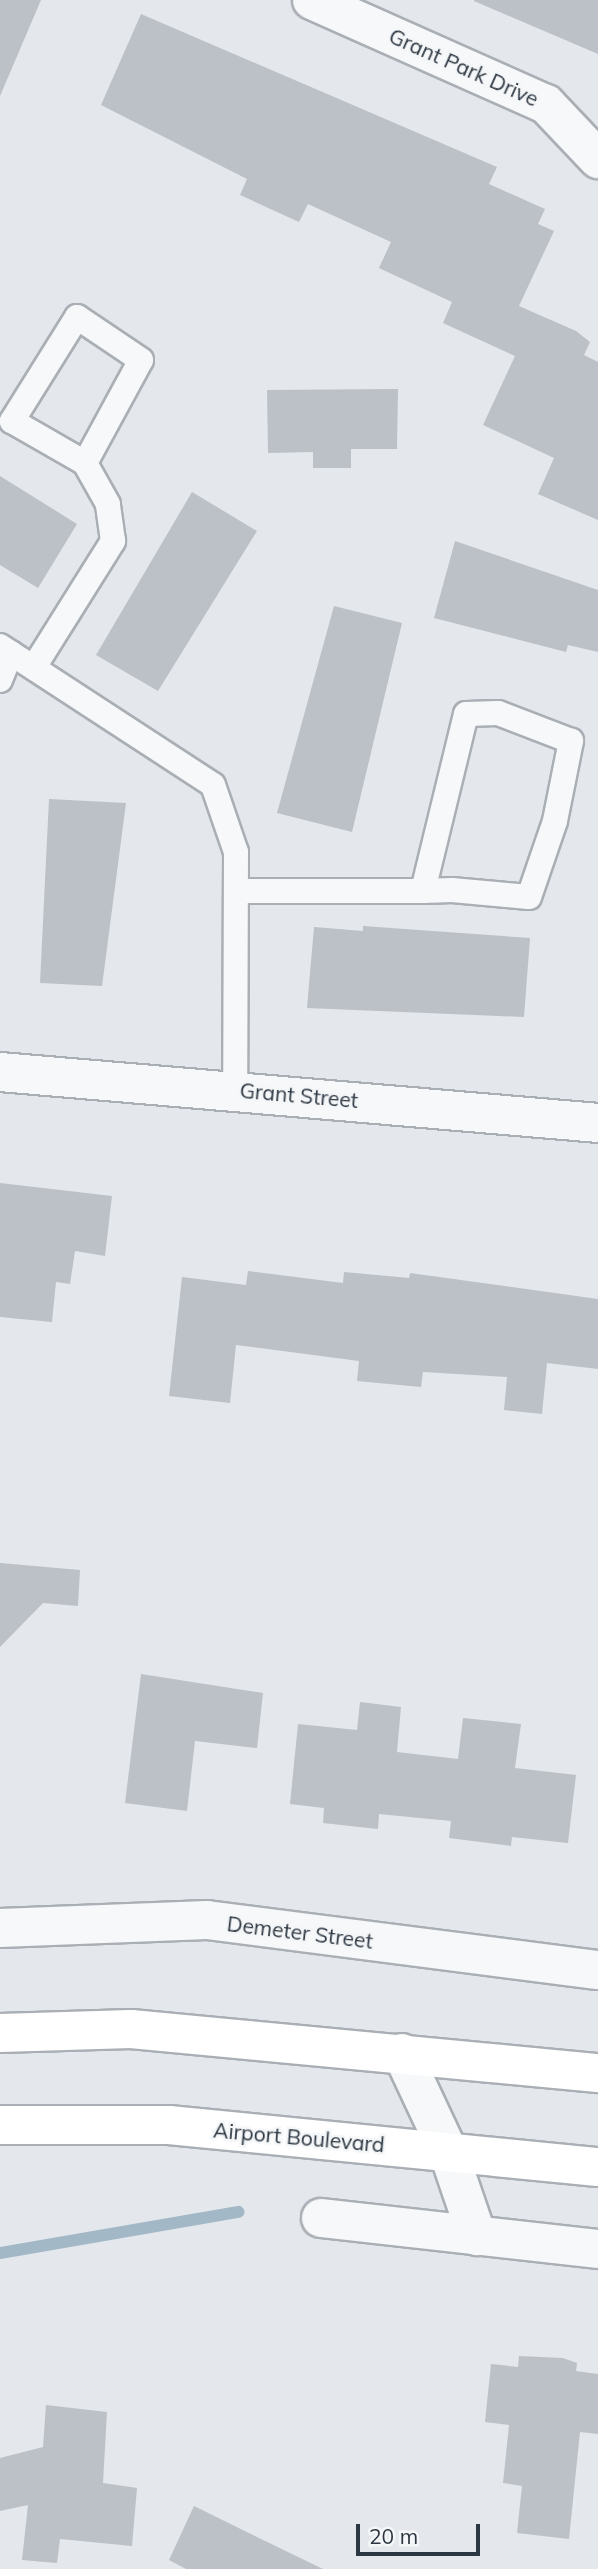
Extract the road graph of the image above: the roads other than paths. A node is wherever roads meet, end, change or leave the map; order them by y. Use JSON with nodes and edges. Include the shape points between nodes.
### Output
{"nodes":[{"id":1,"x":312,"y":0,"type":"edge"},
{"id":2,"x":598,"y":159,"type":"edge"},
{"id":3,"x":85,"y":463,"type":"junction"},
{"id":4,"x":5,"y":650,"type":"edge"},
{"id":5,"x":33,"y":667,"type":"junction"},
{"id":6,"x":0,"y":680,"type":"edge"},
{"id":7,"x":236,"y":891,"type":"junction"},
{"id":8,"x":423,"y":891,"type":"junction"},
{"id":9,"x":0,"y":1072,"type":"edge"},
{"id":10,"x":236,"y":1089,"type":"junction"},
{"id":11,"x":598,"y":1123,"type":"edge"},
{"id":12,"x":0,"y":1928,"type":"edge"},
{"id":13,"x":598,"y":1970,"type":"edge"},
{"id":14,"x":0,"y":2033,"type":"edge"},
{"id":15,"x":402,"y":2053,"type":"junction"},
{"id":16,"x":598,"y":2073,"type":"edge"},
{"id":17,"x":0,"y":2125,"type":"edge"},
{"id":18,"x":448,"y":2151,"type":"junction"},
{"id":19,"x":598,"y":2167,"type":"edge"},
{"id":20,"x":321,"y":2218,"type":"dead end"},
{"id":21,"x":477,"y":2236,"type":"junction"},
{"id":22,"x":598,"y":2249,"type":"edge"}],
"edges":[{"from":1,"to":2,"type":"street","name":"Grant Park Drive","via":[[546,104]]},
{"from":3,"to":3,"type":"lane","via":[[141,360],[77,317],[12,421]]},
{"from":3,"to":5,"type":"lane","via":[[108,504],[113,541]]},
{"from":4,"to":5,"type":"lane"},
{"from":4,"to":6,"type":"lane"},
{"from":5,"to":7,"type":"lane","via":[[213,785],[236,852]]},
{"from":7,"to":8,"type":"lane"},
{"from":7,"to":10,"type":"lane"},
{"from":8,"to":8,"type":"lane","via":[[529,897],[555,821],[571,741],[498,713],[466,714]]},
{"from":9,"to":10,"type":"street","name":"Grant Street"},
{"from":10,"to":11,"type":"street","name":"Grant Street"},
{"from":12,"to":13,"type":"street","name":"Demeter Street","via":[[207,1920]]},
{"from":14,"to":15,"type":"main road","via":[[131,2029]]},
{"from":15,"to":16,"type":"main road"},
{"from":15,"to":18,"type":"street"},
{"from":17,"to":18,"type":"main road","name":"Airport Boulevard","via":[[169,2125]]},
{"from":18,"to":19,"type":"main road","name":"Airport Boulevard"},
{"from":18,"to":21,"type":"street"},
{"from":20,"to":21,"type":"street"},
{"from":21,"to":22,"type":"street"}]}
